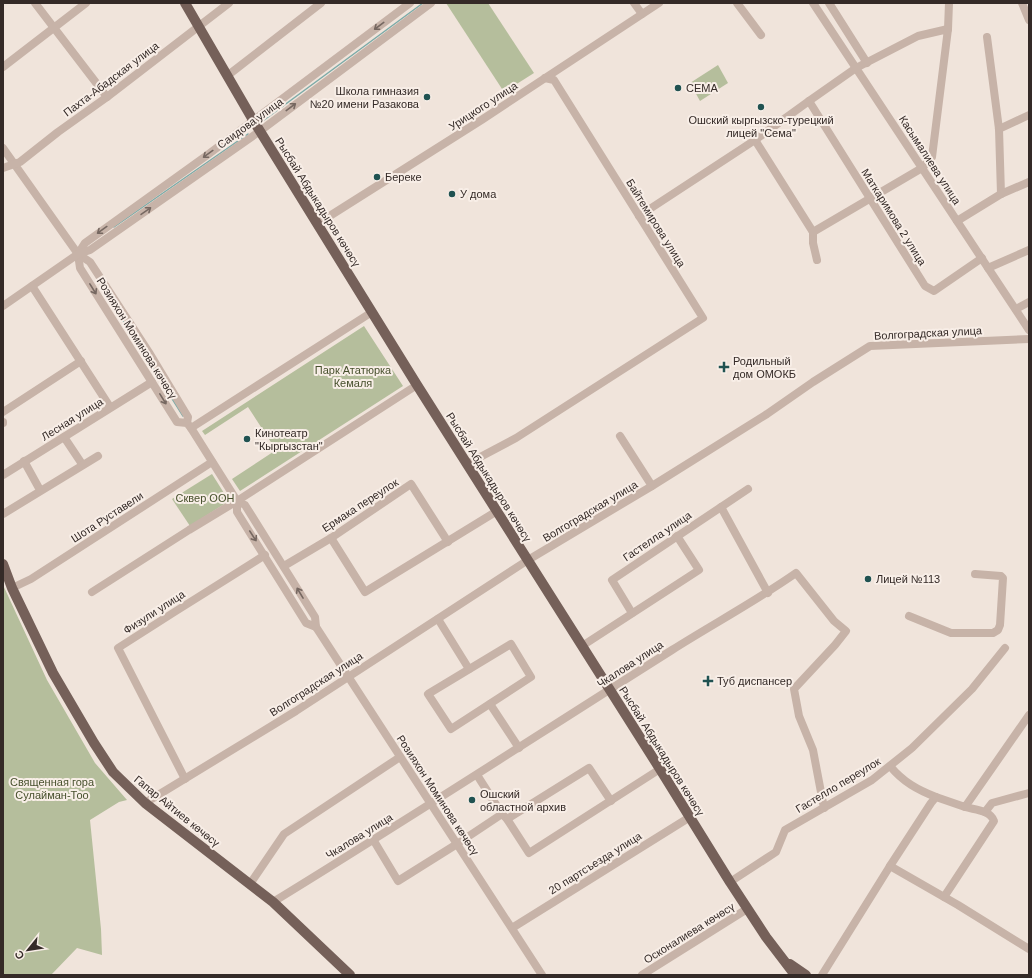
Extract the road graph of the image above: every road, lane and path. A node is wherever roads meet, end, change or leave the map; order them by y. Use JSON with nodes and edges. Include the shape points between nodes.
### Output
{"nodes":[{"id":1,"x":35,"y":3,"type":"edge"},
{"id":2,"x":86,"y":3,"type":"edge"},
{"id":3,"x":185,"y":3,"type":"edge"},
{"id":4,"x":229,"y":3,"type":"edge"},
{"id":5,"x":321,"y":3,"type":"edge"},
{"id":6,"x":410,"y":3,"type":"edge"},
{"id":7,"x":431,"y":3,"type":"edge"},
{"id":8,"x":634,"y":3,"type":"edge"},
{"id":9,"x":659,"y":3,"type":"edge"},
{"id":10,"x":738,"y":3,"type":"edge"},
{"id":11,"x":829,"y":3,"type":"edge"},
{"id":12,"x":949,"y":3,"type":"edge"},
{"id":13,"x":1022,"y":3,"type":"edge"},
{"id":14,"x":815,"y":4,"type":"edge"},
{"id":15,"x":642,"y":14,"type":"junction"},
{"id":16,"x":1029,"y":20,"type":"edge"},
{"id":17,"x":199,"y":26,"type":"junction"},
{"id":18,"x":53,"y":28,"type":"junction"},
{"id":19,"x":948,"y":29,"type":"junction"},
{"id":20,"x":761,"y":35,"type":"dead end"},
{"id":21,"x":987,"y":37,"type":"dead end"},
{"id":22,"x":867,"y":63,"type":"junction"},
{"id":23,"x":3,"y":67,"type":"edge"},
{"id":24,"x":856,"y":68,"type":"junction"},
{"id":25,"x":227,"y":76,"type":"junction"},
{"id":26,"x":546,"y":78,"type":"junction"},
{"id":27,"x":107,"y":97,"type":"junction"},
{"id":28,"x":809,"y":101,"type":"junction"},
{"id":29,"x":1029,"y":115,"type":"edge"},
{"id":30,"x":254,"y":120,"type":"junction"},
{"id":31,"x":998,"y":129,"type":"junction"},
{"id":32,"x":260,"y":130,"type":"junction"},
{"id":33,"x":755,"y":140,"type":"junction"},
{"id":34,"x":3,"y":148,"type":"edge"},
{"id":35,"x":14,"y":164,"type":"junction"},
{"id":36,"x":3,"y":168,"type":"edge"},
{"id":37,"x":922,"y":168,"type":"junction"},
{"id":38,"x":1029,"y":182,"type":"edge"},
{"id":39,"x":1001,"y":194,"type":"junction"},
{"id":40,"x":870,"y":199,"type":"junction"},
{"id":41,"x":639,"y":216,"type":"junction"},
{"id":42,"x":958,"y":221,"type":"junction"},
{"id":43,"x":317,"y":224,"type":"junction"},
{"id":44,"x":813,"y":232,"type":"junction"},
{"id":45,"x":1029,"y":250,"type":"edge"},
{"id":46,"x":78,"y":254,"type":"junction"},
{"id":47,"x":982,"y":258,"type":"junction"},
{"id":48,"x":817,"y":260,"type":"dead end"},
{"id":49,"x":988,"y":268,"type":"junction"},
{"id":50,"x":32,"y":286,"type":"junction"},
{"id":51,"x":1029,"y":302,"type":"edge"},
{"id":52,"x":3,"y":306,"type":"edge"},
{"id":53,"x":1016,"y":309,"type":"junction"},
{"id":54,"x":372,"y":312,"type":"junction"},
{"id":55,"x":1029,"y":330,"type":"edge"},
{"id":56,"x":1029,"y":339,"type":"edge"},
{"id":57,"x":81,"y":361,"type":"junction"},
{"id":58,"x":152,"y":382,"type":"junction"},
{"id":59,"x":417,"y":385,"type":"junction"},
{"id":60,"x":110,"y":407,"type":"junction"},
{"id":61,"x":3,"y":412,"type":"edge"},
{"id":62,"x":189,"y":425,"type":"junction"},
{"id":63,"x":620,"y":436,"type":"dead end"},
{"id":64,"x":64,"y":437,"type":"junction"},
{"id":65,"x":98,"y":456,"type":"dead end"},
{"id":66,"x":24,"y":462,"type":"junction"},
{"id":67,"x":212,"y":462,"type":"junction"},
{"id":68,"x":82,"y":464,"type":"junction"},
{"id":69,"x":467,"y":464,"type":"junction"},
{"id":70,"x":3,"y":475,"type":"edge"},
{"id":71,"x":652,"y":486,"type":"junction"},
{"id":72,"x":40,"y":490,"type":"junction"},
{"id":73,"x":748,"y":490,"type":"dead end"},
{"id":74,"x":237,"y":501,"type":"junction"},
{"id":75,"x":721,"y":507,"type":"junction"},
{"id":76,"x":497,"y":511,"type":"junction"},
{"id":77,"x":3,"y":514,"type":"edge"},
{"id":78,"x":677,"y":536,"type":"junction"},
{"id":79,"x":330,"y":538,"type":"junction"},
{"id":80,"x":448,"y":542,"type":"junction"},
{"id":81,"x":265,"y":555,"type":"junction"},
{"id":82,"x":528,"y":560,"type":"junction"},
{"id":83,"x":3,"y":564,"type":"edge"},
{"id":84,"x":284,"y":566,"type":"junction"},
{"id":85,"x":975,"y":574,"type":"dead end"},
{"id":86,"x":12,"y":588,"type":"junction"},
{"id":87,"x":92,"y":592,"type":"dead end"},
{"id":88,"x":768,"y":593,"type":"junction"},
{"id":89,"x":632,"y":613,"type":"junction"},
{"id":90,"x":909,"y":616,"type":"dead end"},
{"id":91,"x":438,"y":619,"type":"junction"},
{"id":92,"x":316,"y":628,"type":"junction"},
{"id":93,"x":582,"y":646,"type":"junction"},
{"id":94,"x":1005,"y":648,"type":"dead end"},
{"id":95,"x":470,"y":669,"type":"junction"},
{"id":96,"x":348,"y":676,"type":"junction"},
{"id":97,"x":610,"y":690,"type":"junction"},
{"id":98,"x":490,"y":704,"type":"junction"},
{"id":99,"x":1029,"y":715,"type":"edge"},
{"id":100,"x":519,"y":748,"type":"junction"},
{"id":101,"x":400,"y":757,"type":"junction"},
{"id":102,"x":890,"y":766,"type":"junction"},
{"id":103,"x":660,"y":769,"type":"junction"},
{"id":104,"x":477,"y":775,"type":"junction"},
{"id":105,"x":185,"y":778,"type":"junction"},
{"id":106,"x":1029,"y":792,"type":"edge"},
{"id":107,"x":936,"y":797,"type":"junction"},
{"id":108,"x":611,"y":801,"type":"junction"},
{"id":109,"x":145,"y":803,"type":"junction"},
{"id":110,"x":431,"y":805,"type":"junction"},
{"id":111,"x":965,"y":807,"type":"junction"},
{"id":112,"x":824,"y":808,"type":"junction"},
{"id":113,"x":985,"y":812,"type":"junction"},
{"id":114,"x":504,"y":817,"type":"junction"},
{"id":115,"x":690,"y":817,"type":"junction"},
{"id":116,"x":374,"y":841,"type":"junction"},
{"id":117,"x":457,"y":844,"type":"junction"},
{"id":118,"x":890,"y":866,"type":"junction"},
{"id":119,"x":730,"y":882,"type":"junction"},
{"id":120,"x":250,"y":884,"type":"junction"},
{"id":121,"x":944,"y":897,"type":"junction"},
{"id":122,"x":273,"y":902,"type":"junction"},
{"id":123,"x":747,"y":909,"type":"junction"},
{"id":124,"x":512,"y":928,"type":"junction"},
{"id":125,"x":1029,"y":950,"type":"edge"},
{"id":126,"x":782,"y":958,"type":"junction"},
{"id":127,"x":350,"y":975,"type":"edge"},
{"id":128,"x":542,"y":975,"type":"edge"},
{"id":129,"x":642,"y":975,"type":"edge"},
{"id":130,"x":795,"y":975,"type":"edge"},
{"id":131,"x":806,"y":975,"type":"edge"},
{"id":132,"x":822,"y":975,"type":"edge"}],
"edges":[{"from":1,"to":18,"type":"street"},
{"from":2,"to":18,"type":"street"},
{"from":3,"to":17,"type":"main road","name":"Рысбай Абдыкадыров көчөсү"},
{"from":4,"to":17,"type":"street","name":"Пахта-Абадская улица"},
{"from":5,"to":25,"type":"street"},
{"from":6,"to":30,"type":"street","name":"Саидова улица","one_way":true},
{"from":32,"to":7,"type":"street","name":"Саидова улица","one_way":true},
{"from":8,"to":15,"type":"street"},
{"from":9,"to":15,"type":"street","name":"Урицкого улица"},
{"from":10,"to":20,"type":"street"},
{"from":11,"to":22,"type":"street"},
{"from":12,"to":19,"type":"street"},
{"from":13,"to":16,"type":"street"},
{"from":14,"to":24,"type":"street","name":"Касымалиева улица"},
{"from":15,"to":26,"type":"street","name":"Урицкого улица"},
{"from":17,"to":25,"type":"main road","name":"Рысбай Абдыкадыров көчөсү"},
{"from":17,"to":27,"type":"street","name":"Пахта-Абадская улица"},
{"from":18,"to":23,"type":"street"},
{"from":18,"to":27,"type":"street"},
{"from":19,"to":22,"type":"street","via":[[918,36]]},
{"from":19,"to":37,"type":"street","via":[[932,157]]},
{"from":21,"to":31,"type":"street"},
{"from":22,"to":24,"type":"street"},
{"from":24,"to":28,"type":"street"},
{"from":24,"to":37,"type":"street","name":"Касымалиева улица"},
{"from":25,"to":30,"type":"main road","name":"Рысбай Абдыкадыров көчөсү"},
{"from":26,"to":41,"type":"street","name":"Байтемирова улица","via":[[554,80]]},
{"from":26,"to":43,"type":"street","name":"Урицкого улица"},
{"from":27,"to":35,"type":"street","name":"Пахта-Абадская улица"},
{"from":28,"to":33,"type":"street"},
{"from":28,"to":40,"type":"street","name":"Маткаримова 2 улица"},
{"from":29,"to":31,"type":"street"},
{"from":30,"to":32,"type":"main road","name":"Рысбай Абдыкадыров көчөсү"},
{"from":30,"to":46,"type":"street","name":"Саидова улица","one_way":true,"via":[[85,243]]},
{"from":31,"to":39,"type":"street"},
{"from":32,"to":43,"type":"main road","name":"Рысбай Абдыкадыров көчөсү"},
{"from":46,"to":32,"type":"street","name":"Саидова улица","one_way":true,"via":[[90,250]]},
{"from":33,"to":41,"type":"street"},
{"from":33,"to":44,"type":"street"},
{"from":34,"to":35,"type":"street","name":"Розияхон Моминова көчөсү"},
{"from":35,"to":36,"type":"street","name":"Пахта-Абадская улица"},
{"from":35,"to":46,"type":"street","name":"Розияхон Моминова көчөсү"},
{"from":37,"to":40,"type":"street"},
{"from":37,"to":42,"type":"street","name":"Касымалиева улица"},
{"from":38,"to":39,"type":"street"},
{"from":39,"to":42,"type":"street"},
{"from":40,"to":44,"type":"street"},
{"from":40,"to":47,"type":"street","name":"Маткаримова 2 улица","via":[[930,290],[934,291]]},
{"from":41,"to":69,"type":"street","name":"Байтемирова улица","via":[[703,318],[516,438]]},
{"from":42,"to":47,"type":"street","name":"Касымалиева улица"},
{"from":43,"to":54,"type":"main road","name":"Рысбай Абдыкадыров көчөсү"},
{"from":44,"to":48,"type":"street"},
{"from":45,"to":49,"type":"street"},
{"from":46,"to":50,"type":"street","name":"Саидова улица"},
{"from":46,"to":58,"type":"street","name":"Розияхон Моминова көчөсү","one_way":true,"via":[[80,268]]},
{"from":46,"to":62,"type":"street","name":"Розияхон Моминова көчөсү","via":[[90,262],[150,354],[188,417]]},
{"from":47,"to":49,"type":"street","name":"Касымалиева улица"},
{"from":49,"to":53,"type":"street","name":"Касымалиева улица"},
{"from":50,"to":52,"type":"street","name":"Саидова улица"},
{"from":50,"to":57,"type":"street"},
{"from":51,"to":53,"type":"street"},
{"from":53,"to":55,"type":"street","name":"Касымалиева улица"},
{"from":54,"to":59,"type":"main road","name":"Рысбай Абдыкадыров көчөсү"},
{"from":54,"to":62,"type":"street"},
{"from":56,"to":71,"type":"street","name":"Волгоградская улица","via":[[870,346]]},
{"from":57,"to":60,"type":"street"},
{"from":57,"to":61,"type":"street"},
{"from":58,"to":60,"type":"street","name":"Лесная улица"},
{"from":58,"to":62,"type":"street","name":"Розияхон Моминова көчөсү","one_way":true,"via":[[177,422]]},
{"from":59,"to":69,"type":"main road","name":"Рысбай Абдыкадыров көчөсү"},
{"from":59,"to":74,"type":"street"},
{"from":60,"to":64,"type":"street","name":"Лесная улица"},
{"from":62,"to":67,"type":"street","name":"Розияхон Моминова көчөсү"},
{"from":63,"to":71,"type":"street"},
{"from":64,"to":66,"type":"street","name":"Лесная улица"},
{"from":64,"to":68,"type":"street"},
{"from":65,"to":68,"type":"street"},
{"from":66,"to":70,"type":"street","name":"Лесная улица"},
{"from":66,"to":72,"type":"street"},
{"from":67,"to":74,"type":"street","name":"Розияхон Моминова көчөсү"},
{"from":67,"to":86,"type":"street","name":"Шота Руставели","via":[[31,579]]},
{"from":68,"to":72,"type":"street"},
{"from":69,"to":76,"type":"main road","name":"Рысбай Абдыкадыров көчөсү"},
{"from":71,"to":82,"type":"street","name":"Волгоградская улица"},
{"from":72,"to":77,"type":"street"},
{"from":73,"to":75,"type":"street","name":"Гастелла улица"},
{"from":74,"to":81,"type":"street","name":"Розияхон Моминова көчөсү","one_way":true,"via":[[237,512]]},
{"from":74,"to":84,"type":"street","name":"Розияхон Моминова көчөсү","via":[[245,505]]},
{"from":74,"to":87,"type":"street"},
{"from":75,"to":78,"type":"street","name":"Гастелла улица"},
{"from":75,"to":88,"type":"street"},
{"from":76,"to":80,"type":"street"},
{"from":76,"to":82,"type":"main road","name":"Рысбай Абдыкадыров көчөсү"},
{"from":78,"to":89,"type":"street","name":"Гастелла улица","via":[[612,580]]},
{"from":78,"to":89,"type":"street","via":[[699,570]]},
{"from":79,"to":80,"type":"street","via":[[365,592]]},
{"from":79,"to":80,"type":"street","name":"Ермака переулок","via":[[411,484]]},
{"from":79,"to":84,"type":"street","name":"Ермака переулок"},
{"from":81,"to":92,"type":"street","name":"Розияхон Моминова көчөсү","via":[[306,623]]},
{"from":81,"to":105,"type":"street","name":"Физули улица","via":[[118,648]]},
{"from":82,"to":91,"type":"street","name":"Волгоградская улица"},
{"from":82,"to":93,"type":"main road","name":"Рысбай Абдыкадыров көчөсү"},
{"from":83,"to":86,"type":"main road","name":"Гапар Айтиев көчөсү"},
{"from":92,"to":84,"type":"street","name":"Розияхон Моминова көчөсү","one_way":true,"via":[[315,617]]},
{"from":85,"to":90,"type":"street","via":[[1003,578],[998,630],[993,633],[951,633]]},
{"from":86,"to":109,"type":"main road","name":"Гапар Айтиев көчөсү","via":[[53,673],[101,755],[113,772]]},
{"from":88,"to":97,"type":"street","name":"Чкалова улица"},
{"from":88,"to":112,"type":"street","name":"Чкалова улица","via":[[796,573],[846,631],[794,689],[799,716],[813,750]]},
{"from":89,"to":93,"type":"street"},
{"from":91,"to":95,"type":"street"},
{"from":91,"to":96,"type":"street","name":"Волгоградская улица"},
{"from":92,"to":96,"type":"street","name":"Розияхон Моминова көчөсү"},
{"from":93,"to":97,"type":"main road","name":"Рысбай Абдыкадыров көчөсү"},
{"from":94,"to":102,"type":"street","name":"Гастелло переулок","via":[[972,690]]},
{"from":95,"to":98,"type":"street","via":[[511,644],[531,677]]},
{"from":95,"to":98,"type":"street","via":[[428,694],[451,729]]},
{"from":96,"to":101,"type":"street","name":"Розияхон Моминова көчөсү"},
{"from":96,"to":105,"type":"street","name":"Волгоградская улица"},
{"from":97,"to":100,"type":"street","name":"Чкалова улица"},
{"from":97,"to":103,"type":"main road","name":"Рысбай Абдыкадыров көчөсү"},
{"from":98,"to":100,"type":"street"},
{"from":99,"to":111,"type":"street"},
{"from":100,"to":104,"type":"street","name":"Чкалова улица"},
{"from":101,"to":110,"type":"street","name":"Розияхон Моминова көчөсү"},
{"from":101,"to":120,"type":"street","via":[[284,834]]},
{"from":102,"to":107,"type":"street","via":[[909,785]]},
{"from":102,"to":112,"type":"street","name":"Гастелло переулок","via":[[872,780]]},
{"from":103,"to":108,"type":"street"},
{"from":103,"to":115,"type":"main road","name":"Рысбай Абдыкадыров көчөсү"},
{"from":104,"to":110,"type":"street","name":"Чкалова улица"},
{"from":104,"to":114,"type":"street"},
{"from":105,"to":109,"type":"street","name":"Волгоградская улица"},
{"from":106,"to":113,"type":"street","via":[[992,803]]},
{"from":107,"to":111,"type":"street"},
{"from":107,"to":118,"type":"street"},
{"from":108,"to":114,"type":"street","via":[[589,768]]},
{"from":108,"to":114,"type":"street","via":[[529,853]]},
{"from":109,"to":120,"type":"main road","name":"Гапар Айтиев көчөсү"},
{"from":110,"to":116,"type":"street","name":"Чкалова улица"},
{"from":110,"to":117,"type":"street","name":"Розияхон Моминова көчөсү"},
{"from":111,"to":113,"type":"street"},
{"from":112,"to":119,"type":"street","name":"Гастелло переулок","via":[[785,830],[776,852]]},
{"from":113,"to":121,"type":"street","via":[[992,816],[994,821]]},
{"from":114,"to":117,"type":"street"},
{"from":115,"to":119,"type":"main road","name":"Рысбай Абдыкадыров көчөсү"},
{"from":115,"to":124,"type":"street","name":"20 партсъезда улица"},
{"from":116,"to":117,"type":"street","via":[[398,881]]},
{"from":116,"to":122,"type":"street","name":"Чкалова улица"},
{"from":117,"to":124,"type":"street","name":"Розияхон Моминова көчөсү"},
{"from":118,"to":121,"type":"street"},
{"from":118,"to":132,"type":"street"},
{"from":119,"to":123,"type":"main road","name":"Рысбай Абдыкадыров көчөсү"},
{"from":120,"to":122,"type":"main road","name":"Гапар Айтиев көчөсү"},
{"from":121,"to":125,"type":"street"},
{"from":122,"to":127,"type":"main road","name":"Гапар Айтиев көчөсү"},
{"from":123,"to":126,"type":"main road","name":"Рысбай Абдыкадыров көчөсү"},
{"from":123,"to":129,"type":"street","name":"Осконалиева көчөсү"},
{"from":124,"to":128,"type":"street","name":"Розияхон Моминова көчөсү"},
{"from":126,"to":130,"type":"main road","name":"Рысбай Абдыкадыров көчөсү"},
{"from":126,"to":131,"type":"main road","name":"Рысбай Абдыкадыров көчөсү"}]}
